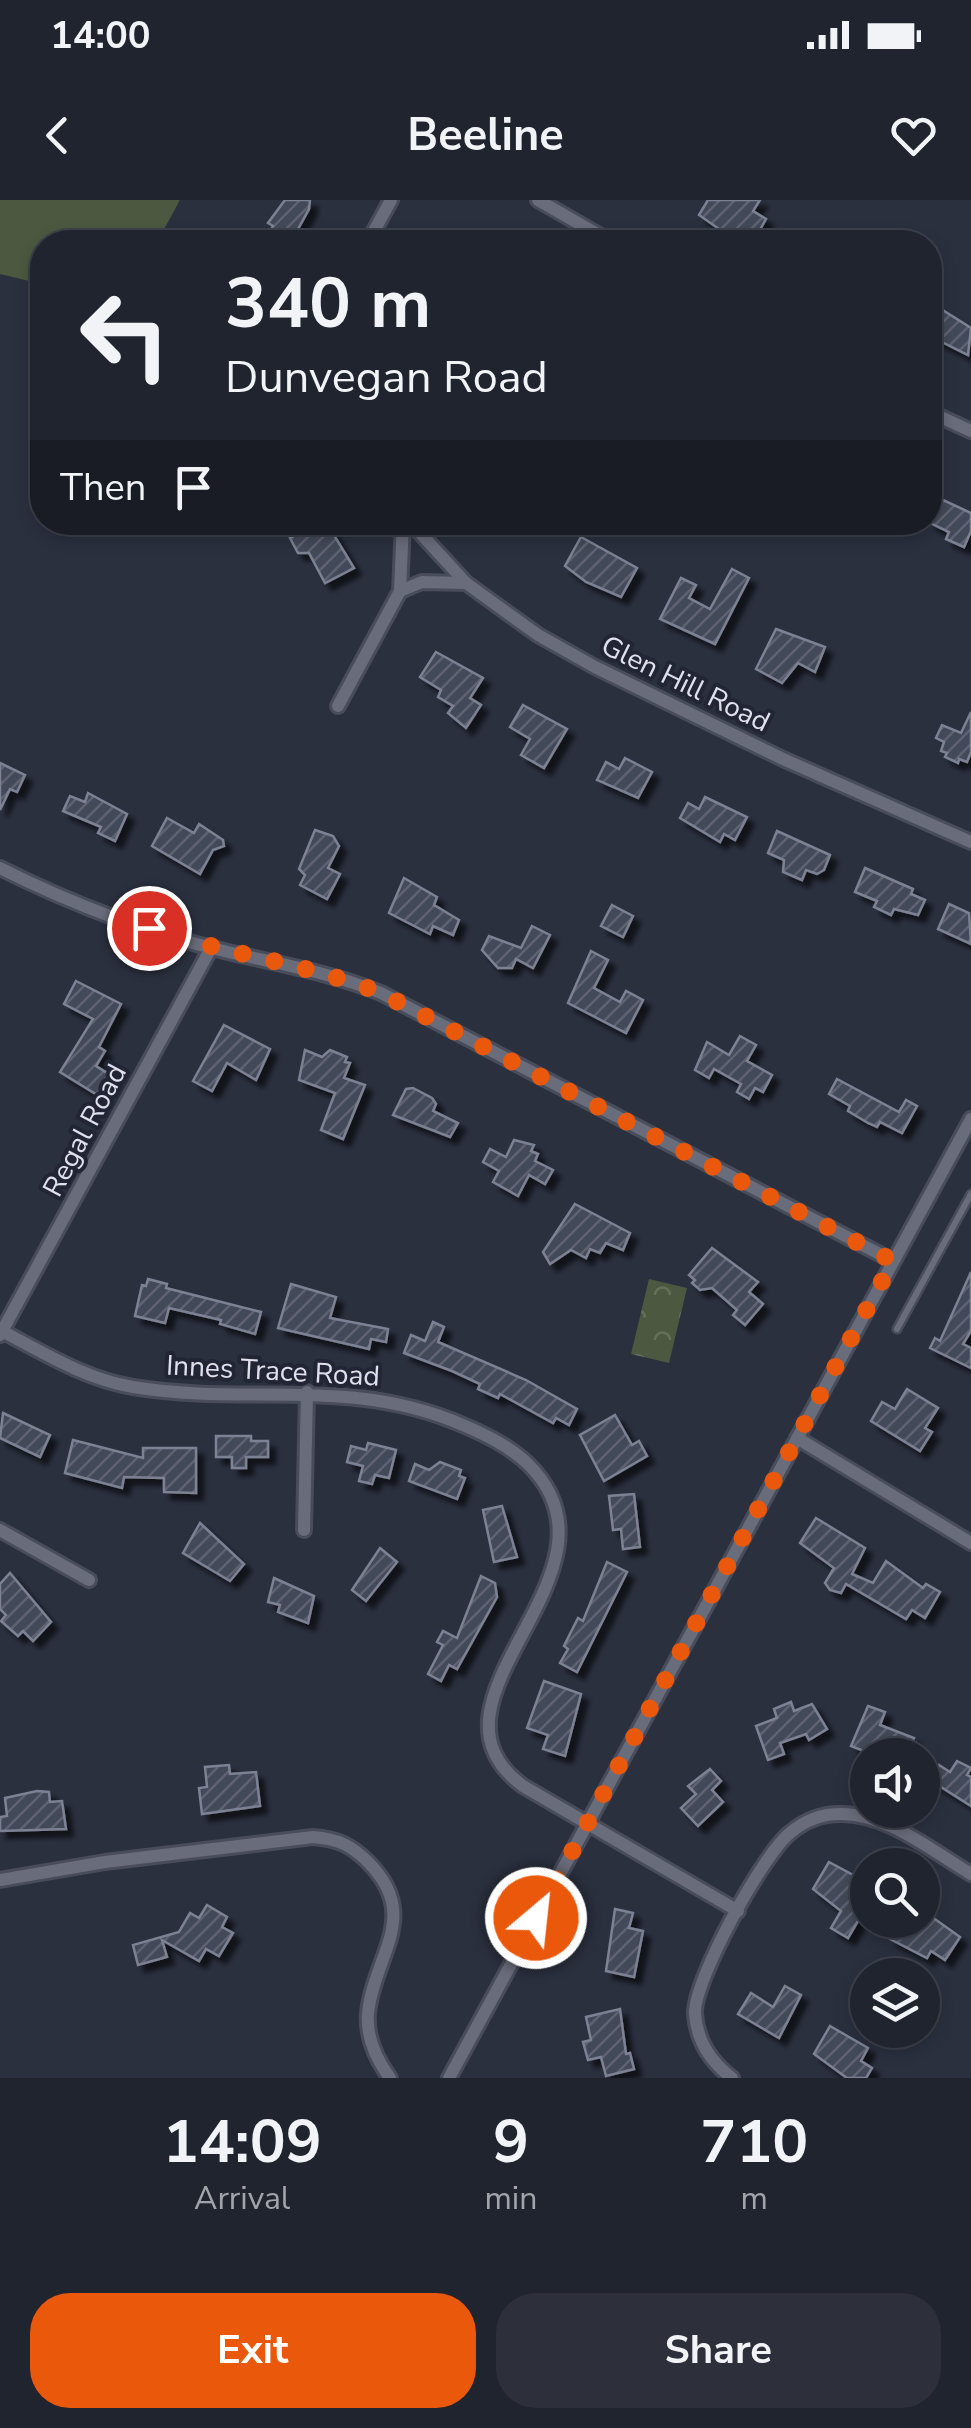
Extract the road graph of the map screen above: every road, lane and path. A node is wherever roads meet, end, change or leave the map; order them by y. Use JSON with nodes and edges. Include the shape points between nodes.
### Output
{"nodes":[{"id":1,"x":391,"y":200,"type":"edge"},
{"id":2,"x":538,"y":200,"type":"edge"},
{"id":3,"x":375,"y":230,"type":"edge"},
{"id":4,"x":590,"y":230,"type":"edge"},
{"id":5,"x":942,"y":418,"type":"edge"},
{"id":6,"x":971,"y":431,"type":"edge"},
{"id":7,"x":402,"y":535,"type":"edge"},
{"id":8,"x":422,"y":535,"type":"edge"},
{"id":9,"x":466,"y":582,"type":"junction"},
{"id":10,"x":400,"y":591,"type":"junction"},
{"id":11,"x":338,"y":706,"type":"dead end"},
{"id":12,"x":971,"y":842,"type":"edge"},
{"id":13,"x":0,"y":868,"type":"edge"},
{"id":14,"x":211,"y":948,"type":"junction"},
{"id":15,"x":971,"y":1119,"type":"edge"},
{"id":16,"x":971,"y":1194,"type":"edge"},
{"id":17,"x":893,"y":1261,"type":"junction"},
{"id":18,"x":896,"y":1329,"type":"dead end"},
{"id":19,"x":1,"y":1332,"type":"edge"},
{"id":20,"x":307,"y":1392,"type":"junction"},
{"id":21,"x":797,"y":1438,"type":"junction"},
{"id":22,"x":0,"y":1530,"type":"edge"},
{"id":23,"x":304,"y":1530,"type":"dead end"},
{"id":24,"x":971,"y":1543,"type":"edge"},
{"id":25,"x":89,"y":1580,"type":"dead end"},
{"id":26,"x":588,"y":1823,"type":"junction"},
{"id":27,"x":971,"y":1874,"type":"edge"},
{"id":28,"x":0,"y":1880,"type":"edge"},
{"id":29,"x":738,"y":1910,"type":"junction"},
{"id":30,"x":390,"y":2078,"type":"edge"},
{"id":31,"x":449,"y":2078,"type":"edge"},
{"id":32,"x":732,"y":2078,"type":"edge"}],
"edges":[{"from":1,"to":3,"type":"street"},
{"from":2,"to":4,"type":"street"},
{"from":5,"to":6,"type":"street"},
{"from":7,"to":10,"type":"street"},
{"from":8,"to":9,"type":"street","name":"Glen Hill Road"},
{"from":9,"to":10,"type":"street","via":[[422,582]]},
{"from":9,"to":12,"type":"street","name":"Glen Hill Road","via":[[594,667]]},
{"from":10,"to":11,"type":"street"},
{"from":13,"to":14,"type":"street"},
{"from":14,"to":17,"type":"street","via":[[304,967],[381,993]]},
{"from":14,"to":19,"type":"street","name":"Regal Road"},
{"from":15,"to":17,"type":"street"},
{"from":16,"to":18,"type":"lane"},
{"from":17,"to":21,"type":"street"},
{"from":19,"to":20,"type":"street","name":"Innes Trace Road","via":[[89,1375],[129,1386]]},
{"from":20,"to":23,"type":"street"},
{"from":20,"to":26,"type":"street","name":"Innes Trace Road","via":[[399,1402],[441,1415],[508,1448],[545,1487],[559,1530],[555,1570],[491,1698],[488,1736],[514,1780]]},
{"from":21,"to":24,"type":"street"},
{"from":21,"to":26,"type":"street"},
{"from":22,"to":25,"type":"street"},
{"from":26,"to":29,"type":"street","name":"Innes Trace Road"},
{"from":26,"to":31,"type":"street"},
{"from":27,"to":29,"type":"street","via":[[869,1817],[827,1815],[784,1838]]},
{"from":28,"to":30,"type":"street","via":[[313,1838],[345,1842],[392,1896],[388,1949],[368,2013],[373,2050]]},
{"from":29,"to":32,"type":"street","via":[[702,1975],[695,2011],[705,2048]]}]}
